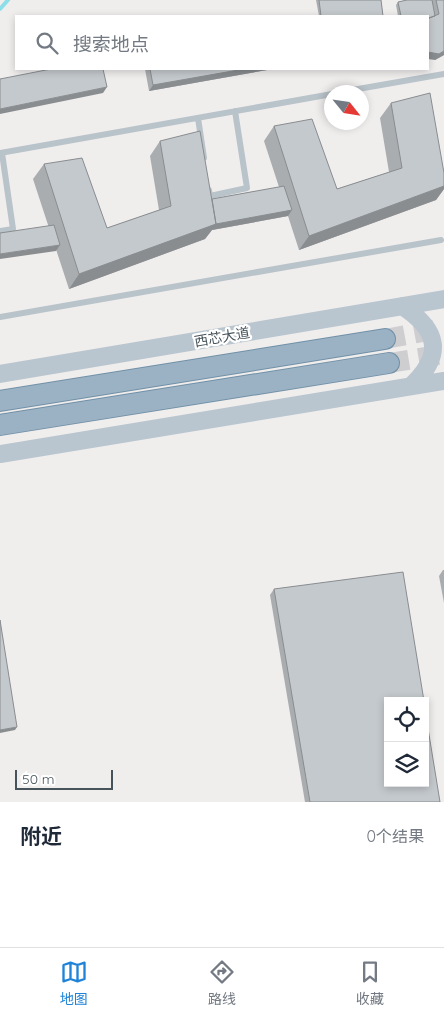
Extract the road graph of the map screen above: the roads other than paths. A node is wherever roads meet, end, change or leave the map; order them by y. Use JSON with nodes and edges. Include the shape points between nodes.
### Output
{"nodes":[{"id":1,"x":444,"y":74,"type":"edge"},
{"id":2,"x":369,"y":87,"type":"edge"},
{"id":3,"x":324,"y":95,"type":"edge"},
{"id":4,"x":235,"y":111,"type":"junction"},
{"id":5,"x":198,"y":118,"type":"junction"},
{"id":6,"x":1,"y":153,"type":"edge"},
{"id":7,"x":206,"y":166,"type":"edge"},
{"id":8,"x":209,"y":186,"type":"edge"},
{"id":9,"x":0,"y":230,"type":"edge"},
{"id":10,"x":441,"y":240,"type":"dead end"},
{"id":11,"x":444,"y":299,"type":"edge"},
{"id":12,"x":402,"y":306,"type":"junction"},
{"id":13,"x":0,"y":316,"type":"edge"},
{"id":14,"x":385,"y":338,"type":"tunnel mouth"},
{"id":15,"x":389,"y":363,"type":"tunnel mouth"},
{"id":16,"x":0,"y":374,"type":"edge"},
{"id":17,"x":444,"y":381,"type":"edge"},
{"id":18,"x":411,"y":386,"type":"junction"},
{"id":19,"x":0,"y":401,"type":"edge"},
{"id":20,"x":0,"y":425,"type":"edge"},
{"id":21,"x":0,"y":454,"type":"edge"}],
"edges":[{"from":1,"to":2,"type":"lane"},
{"from":3,"to":4,"type":"lane"},
{"from":4,"to":5,"type":"lane"},
{"from":4,"to":8,"type":"lane","via":[[247,188],[210,196]]},
{"from":5,"to":6,"type":"lane"},
{"from":5,"to":7,"type":"lane"},
{"from":6,"to":9,"type":"lane","via":[[13,229]]},
{"from":10,"to":13,"type":"lane"},
{"from":11,"to":12,"type":"main road","name":"西芯大道"},
{"from":12,"to":16,"type":"main road","name":"西芯大道"},
{"from":12,"to":18,"type":"main road","via":[[421,318],[434,336],[433,359],[425,374]]},
{"from":14,"to":19,"type":"highway","name":"西芯大道"},
{"from":15,"to":20,"type":"highway"},
{"from":17,"to":18,"type":"main road"},
{"from":18,"to":21,"type":"main road"}]}
